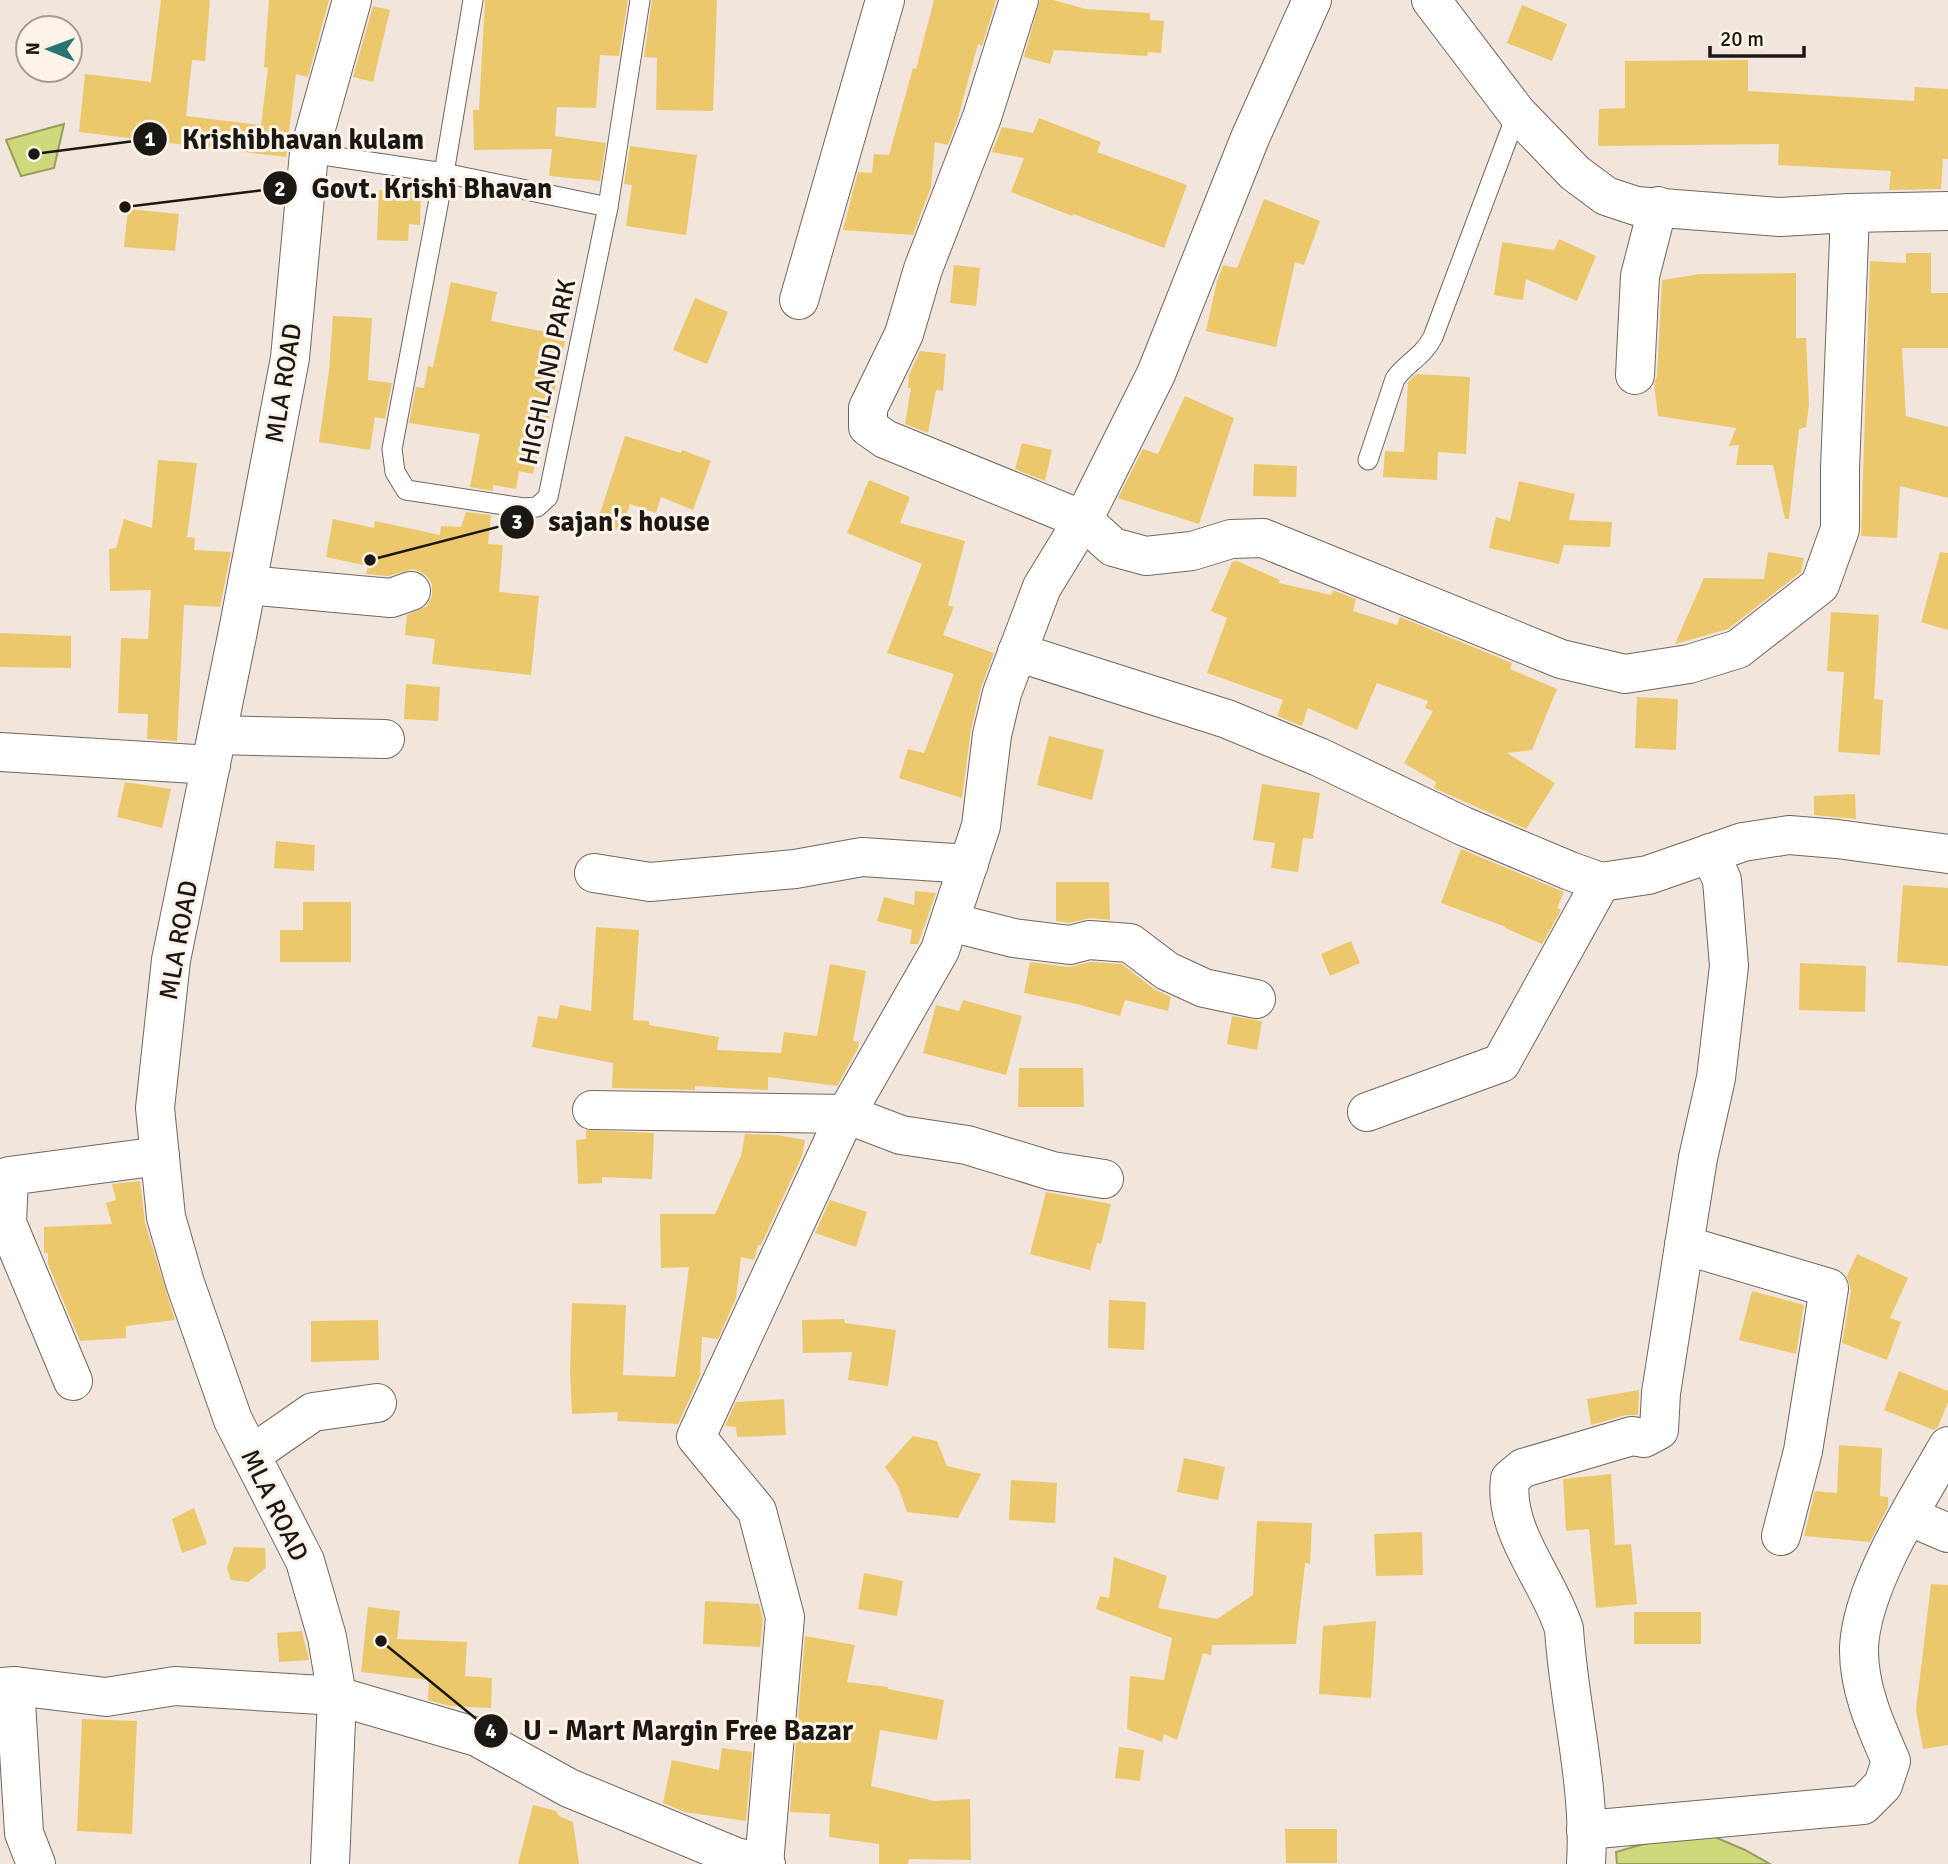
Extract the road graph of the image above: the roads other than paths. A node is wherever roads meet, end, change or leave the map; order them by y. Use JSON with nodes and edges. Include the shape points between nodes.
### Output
{"nodes":[{"id":1,"x":352,"y":0,"type":"edge"},
{"id":2,"x":473,"y":0,"type":"edge"},
{"id":3,"x":640,"y":0,"type":"edge"},
{"id":4,"x":885,"y":0,"type":"edge"},
{"id":5,"x":1019,"y":0,"type":"edge"},
{"id":6,"x":1312,"y":0,"type":"edge"},
{"id":7,"x":1431,"y":0,"type":"edge"},
{"id":8,"x":1517,"y":113,"type":"junction"},
{"id":9,"x":309,"y":153,"type":"junction"},
{"id":10,"x":444,"y":173,"type":"junction"},
{"id":11,"x":1658,"y":206,"type":"junction"},
{"id":12,"x":608,"y":207,"type":"junction"},
{"id":13,"x":1948,"y":211,"type":"edge"},
{"id":14,"x":1850,"y":213,"type":"junction"},
{"id":15,"x":799,"y":300,"type":"dead end"},
{"id":16,"x":1635,"y":374,"type":"dead end"},
{"id":17,"x":1368,"y":460,"type":"dead end"},
{"id":18,"x":1083,"y":520,"type":"junction"},
{"id":19,"x":247,"y":585,"type":"junction"},
{"id":20,"x":411,"y":591,"type":"dead end"},
{"id":21,"x":1017,"y":652,"type":"junction"},
{"id":22,"x":385,"y":739,"type":"dead end"},
{"id":23,"x":214,"y":750,"type":"junction"},
{"id":24,"x":0,"y":752,"type":"edge"},
{"id":25,"x":1710,"y":853,"type":"junction"},
{"id":26,"x":1948,"y":854,"type":"edge"},
{"id":27,"x":969,"y":864,"type":"junction"},
{"id":28,"x":594,"y":873,"type":"dead end"},
{"id":29,"x":1601,"y":882,"type":"junction"},
{"id":30,"x":950,"y":922,"type":"junction"},
{"id":31,"x":1256,"y":999,"type":"dead end"},
{"id":32,"x":592,"y":1110,"type":"dead end"},
{"id":33,"x":1367,"y":1112,"type":"dead end"},
{"id":34,"x":846,"y":1114,"type":"junction"},
{"id":35,"x":160,"y":1156,"type":"junction"},
{"id":36,"x":1104,"y":1179,"type":"dead end"},
{"id":37,"x":1684,"y":1245,"type":"junction"},
{"id":38,"x":74,"y":1381,"type":"dead end"},
{"id":39,"x":377,"y":1403,"type":"dead end"},
{"id":40,"x":1948,"y":1446,"type":"edge"},
{"id":41,"x":251,"y":1455,"type":"junction"},
{"id":42,"x":1908,"y":1516,"type":"junction"},
{"id":43,"x":1948,"y":1533,"type":"edge"},
{"id":44,"x":1781,"y":1535,"type":"dead end"},
{"id":45,"x":8,"y":1686,"type":"edge"},
{"id":46,"x":337,"y":1696,"type":"junction"},
{"id":47,"x":1586,"y":1847,"type":"edge"},
{"id":48,"x":36,"y":1864,"type":"edge"},
{"id":49,"x":330,"y":1864,"type":"edge"},
{"id":50,"x":765,"y":1864,"type":"edge"}],
"edges":[{"from":1,"to":9,"type":"street","name":"MLA ROAD"},
{"from":2,"to":10,"type":"lane","name":"HIGHLAND PARK"},
{"from":3,"to":12,"type":"lane","name":"HIGHLAND PARK"},
{"from":4,"to":15,"type":"street"},
{"from":5,"to":18,"type":"street","via":[[904,334],[866,421],[885,439]]},
{"from":6,"to":18,"type":"street","via":[[1250,138],[1156,374]]},
{"from":7,"to":8,"type":"street"},
{"from":8,"to":11,"type":"street","via":[[1574,173],[1606,196]]},
{"from":8,"to":17,"type":"lane","via":[[1433,337],[1421,356],[1395,379]]},
{"from":9,"to":10,"type":"lane"},
{"from":9,"to":19,"type":"street","name":"MLA ROAD","via":[[290,358]]},
{"from":10,"to":12,"type":"lane"},
{"from":10,"to":12,"type":"lane","name":"HIGHLAND PARK","via":[[392,449],[395,472],[406,490],[524,508],[537,507],[548,497]]},
{"from":11,"to":14,"type":"street","via":[[1780,217]]},
{"from":11,"to":16,"type":"street","via":[[1640,276]]},
{"from":13,"to":14,"type":"street"},
{"from":14,"to":18,"type":"street","via":[[1840,529],[1820,585],[1738,649],[1689,664],[1625,674],[1561,659],[1263,538],[1231,539],[1192,551],[1146,556],[1113,547]]},
{"from":18,"to":21,"type":"street","via":[[1042,587]]},
{"from":19,"to":20,"type":"street","via":[[391,598]]},
{"from":19,"to":23,"type":"street","name":"MLA ROAD"},
{"from":21,"to":27,"type":"street","via":[[992,735],[981,826]]},
{"from":21,"to":29,"type":"street","via":[[1227,719],[1320,757],[1463,826]]},
{"from":22,"to":23,"type":"street"},
{"from":23,"to":24,"type":"street"},
{"from":23,"to":35,"type":"street","name":"MLA ROAD","via":[[171,960],[155,1108]]},
{"from":25,"to":26,"type":"street","via":[[1742,842],[1788,835]]},
{"from":25,"to":29,"type":"street","via":[[1648,875]]},
{"from":25,"to":37,"type":"street","via":[[1722,880],[1729,966],[1716,1077]]},
{"from":27,"to":28,"type":"street","via":[[862,857],[794,869],[650,882]]},
{"from":27,"to":30,"type":"street"},
{"from":29,"to":33,"type":"street","via":[[1501,1063]]},
{"from":30,"to":31,"type":"street","via":[[1014,938],[1070,945],[1089,940],[1130,943],[1167,971],[1205,988]]},
{"from":30,"to":34,"type":"street","via":[[940,950]]},
{"from":32,"to":34,"type":"street"},
{"from":34,"to":36,"type":"street","via":[[901,1135],[967,1145],[1052,1171]]},
{"from":34,"to":50,"type":"street","via":[[696,1437],[757,1511],[785,1617]]},
{"from":35,"to":38,"type":"street","via":[[9,1176],[7,1223]]},
{"from":35,"to":41,"type":"street","name":"MLA ROAD","via":[[166,1217],[185,1283],[233,1420]]},
{"from":37,"to":44,"type":"street","via":[[1829,1289],[1803,1451]]},
{"from":37,"to":47,"type":"street","via":[[1659,1430],[1644,1438],[1632,1436],[1523,1468],[1510,1479],[1507,1498],[1564,1629],[1583,1776]]},
{"from":39,"to":41,"type":"street","via":[[313,1412]]},
{"from":40,"to":42,"type":"street"},
{"from":41,"to":46,"type":"street","name":"MLA ROAD","via":[[305,1560],[327,1637]]},
{"from":42,"to":43,"type":"street"},
{"from":42,"to":47,"type":"street","via":[[1872,1591],[1859,1648],[1862,1683],[1891,1761],[1883,1785],[1863,1804]]},
{"from":45,"to":46,"type":"street","via":[[106,1697],[175,1686]]},
{"from":45,"to":48,"type":"street","via":[[24,1833]]},
{"from":46,"to":49,"type":"street","name":"MLA ROAD"},
{"from":46,"to":50,"type":"street","via":[[477,1737],[569,1788],[736,1857]]}]}
